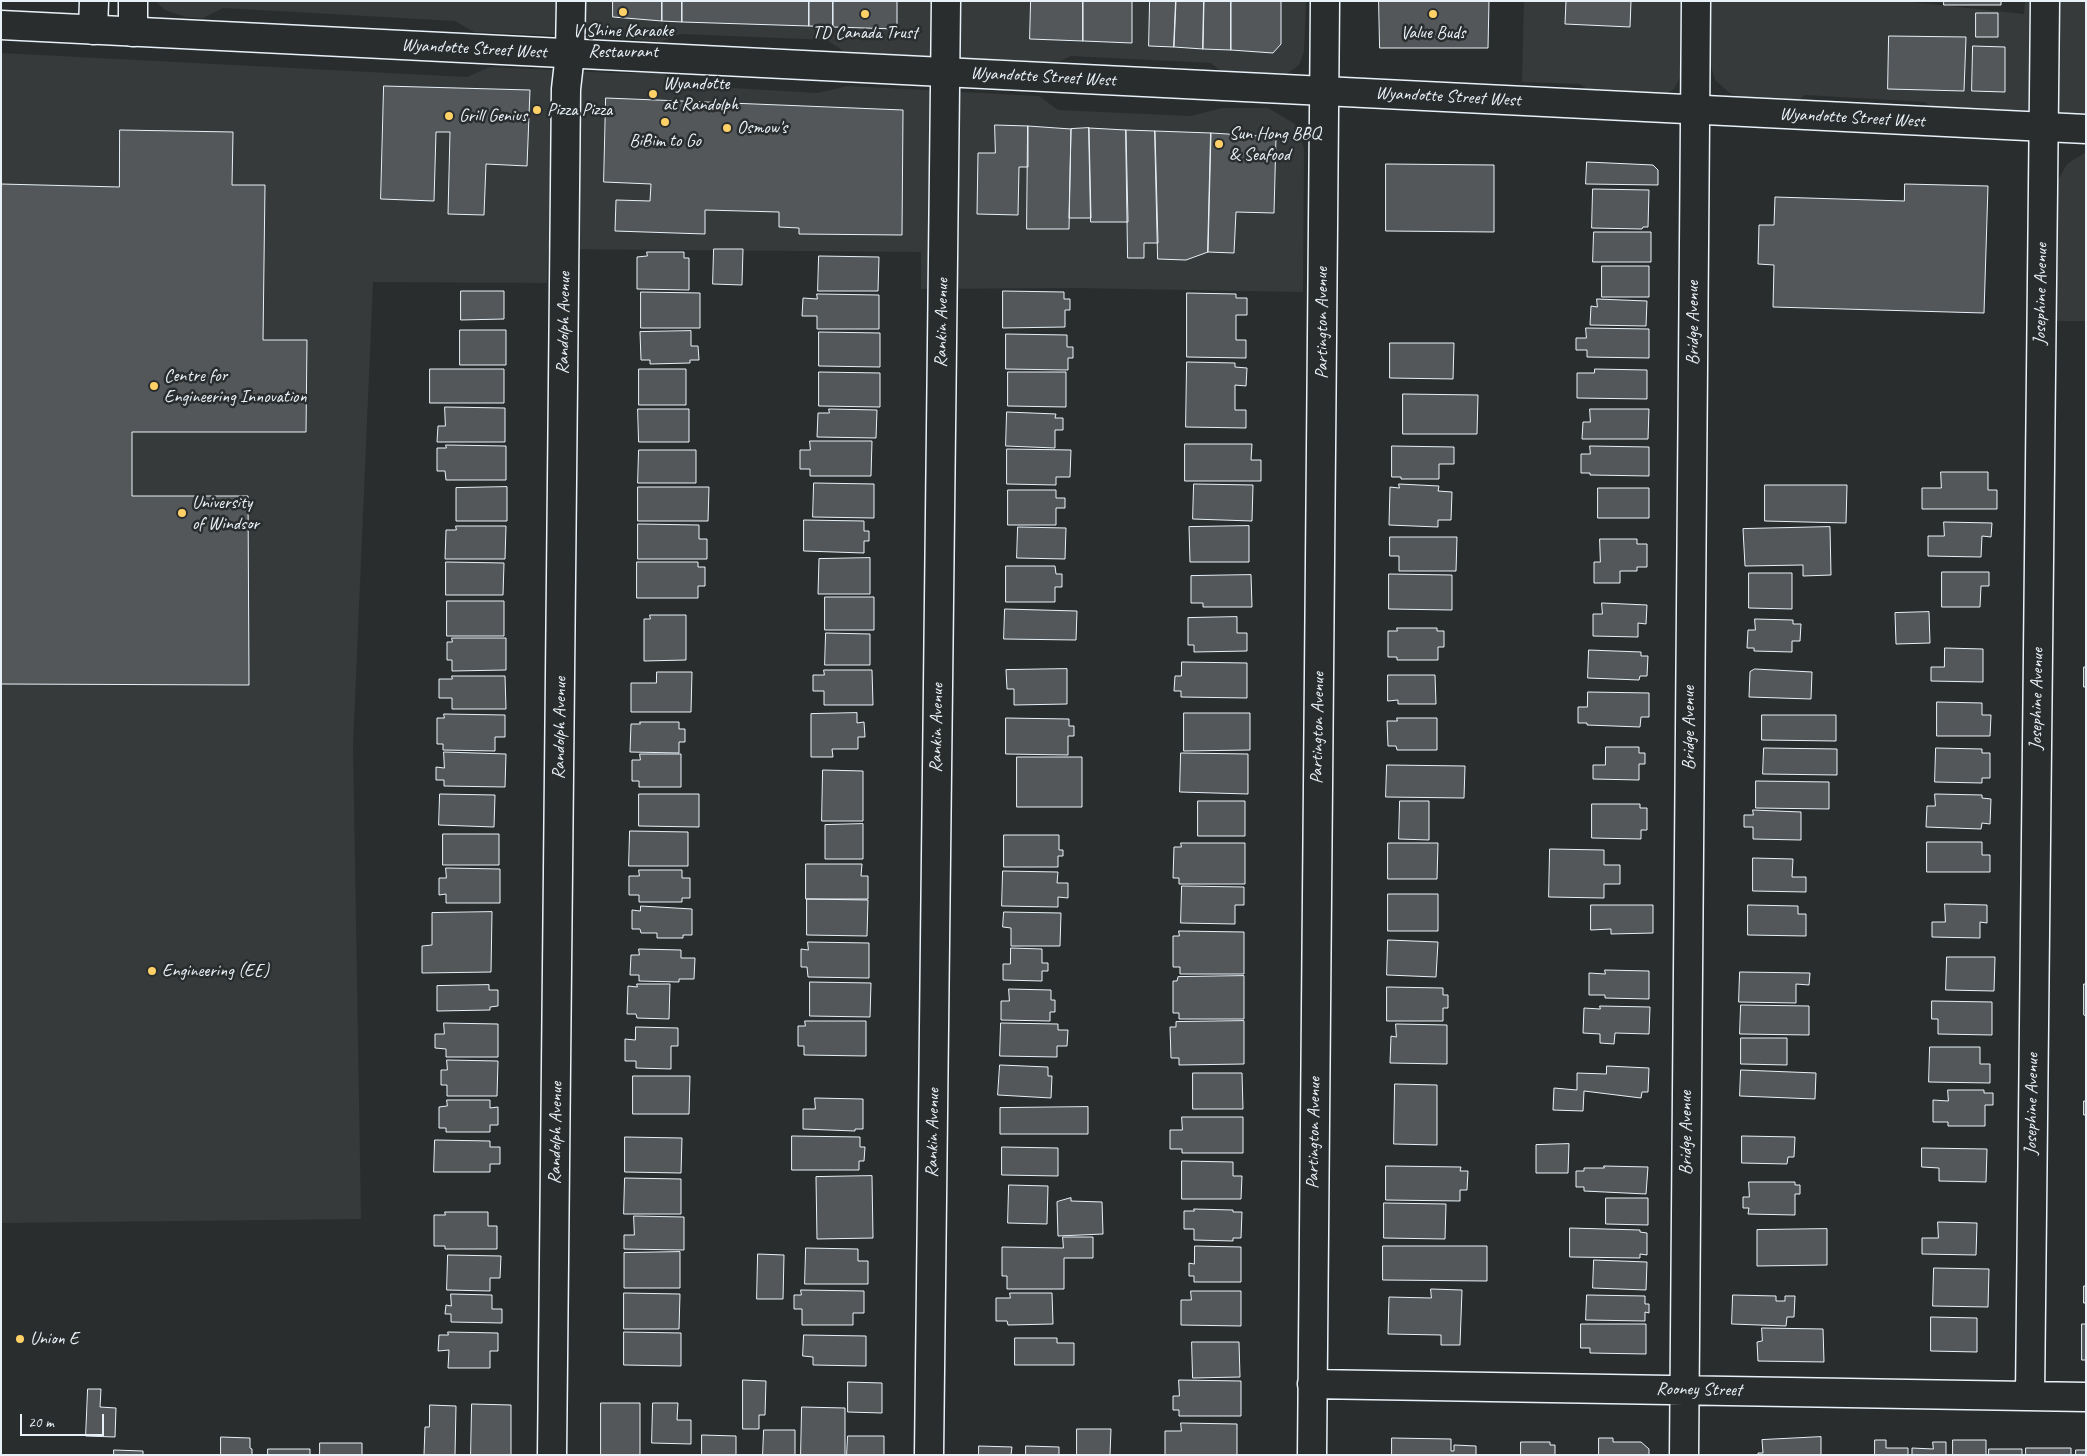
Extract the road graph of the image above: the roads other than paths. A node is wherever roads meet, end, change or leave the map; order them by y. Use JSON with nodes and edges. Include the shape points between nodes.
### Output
{"nodes":[{"id":1,"x":94,"y":1,"type":"edge"},
{"id":2,"x":133,"y":1,"type":"edge"},
{"id":3,"x":571,"y":1,"type":"edge"},
{"id":4,"x":946,"y":1,"type":"edge"},
{"id":5,"x":1324,"y":1,"type":"edge"},
{"id":6,"x":1696,"y":1,"type":"edge"},
{"id":7,"x":2045,"y":1,"type":"edge"},
{"id":8,"x":1,"y":25,"type":"edge"},
{"id":9,"x":93,"y":30,"type":"junction"},
{"id":10,"x":133,"y":32,"type":"junction"},
{"id":11,"x":570,"y":54,"type":"junction"},
{"id":12,"x":945,"y":72,"type":"junction"},
{"id":13,"x":1324,"y":92,"type":"junction"},
{"id":14,"x":1695,"y":110,"type":"junction"},
{"id":15,"x":2044,"y":127,"type":"junction"},
{"id":16,"x":2086,"y":129,"type":"edge"},
{"id":17,"x":1312,"y":1384,"type":"junction"},
{"id":18,"x":1684,"y":1390,"type":"junction"},
{"id":19,"x":2030,"y":1396,"type":"junction"},
{"id":20,"x":2086,"y":1397,"type":"edge"},
{"id":21,"x":552,"y":1455,"type":"edge"},
{"id":22,"x":929,"y":1455,"type":"edge"},
{"id":23,"x":1312,"y":1455,"type":"edge"},
{"id":24,"x":1684,"y":1455,"type":"edge"}],
"edges":[{"from":1,"to":9,"type":"street"},
{"from":2,"to":10,"type":"street"},
{"from":3,"to":11,"type":"street","name":"Randolph Avenue"},
{"from":4,"to":12,"type":"street","name":"Rankin Avenue"},
{"from":5,"to":13,"type":"street","name":"Partington Avenue"},
{"from":6,"to":14,"type":"street","name":"Bridge Avenue"},
{"from":7,"to":15,"type":"street","name":"Josephine Avenue"},
{"from":8,"to":9,"type":"street","name":"Wyandotte Street West"},
{"from":9,"to":10,"type":"street","name":"Wyandotte Street West"},
{"from":10,"to":11,"type":"street","name":"Wyandotte Street West"},
{"from":11,"to":12,"type":"street","name":"Wyandotte Street West"},
{"from":11,"to":21,"type":"street","name":"Randolph Avenue","via":[[566,89]]},
{"from":12,"to":13,"type":"street","name":"Wyandotte Street West"},
{"from":12,"to":22,"type":"street","name":"Rankin Avenue"},
{"from":13,"to":14,"type":"street","name":"Wyandotte Street West"},
{"from":13,"to":17,"type":"street","name":"Partington Avenue"},
{"from":14,"to":15,"type":"street","name":"Wyandotte Street West"},
{"from":14,"to":18,"type":"street","name":"Bridge Avenue"},
{"from":15,"to":16,"type":"street","name":"Wyandotte Street West"},
{"from":15,"to":19,"type":"street","name":"Josephine Avenue"},
{"from":17,"to":18,"type":"street","name":"Rooney Street"},
{"from":17,"to":23,"type":"street","name":"Partington Avenue"},
{"from":18,"to":19,"type":"street","name":"Rooney Street"},
{"from":18,"to":24,"type":"street","name":"Bridge Avenue"},
{"from":19,"to":20,"type":"street","name":"Rooney Street"}]}
